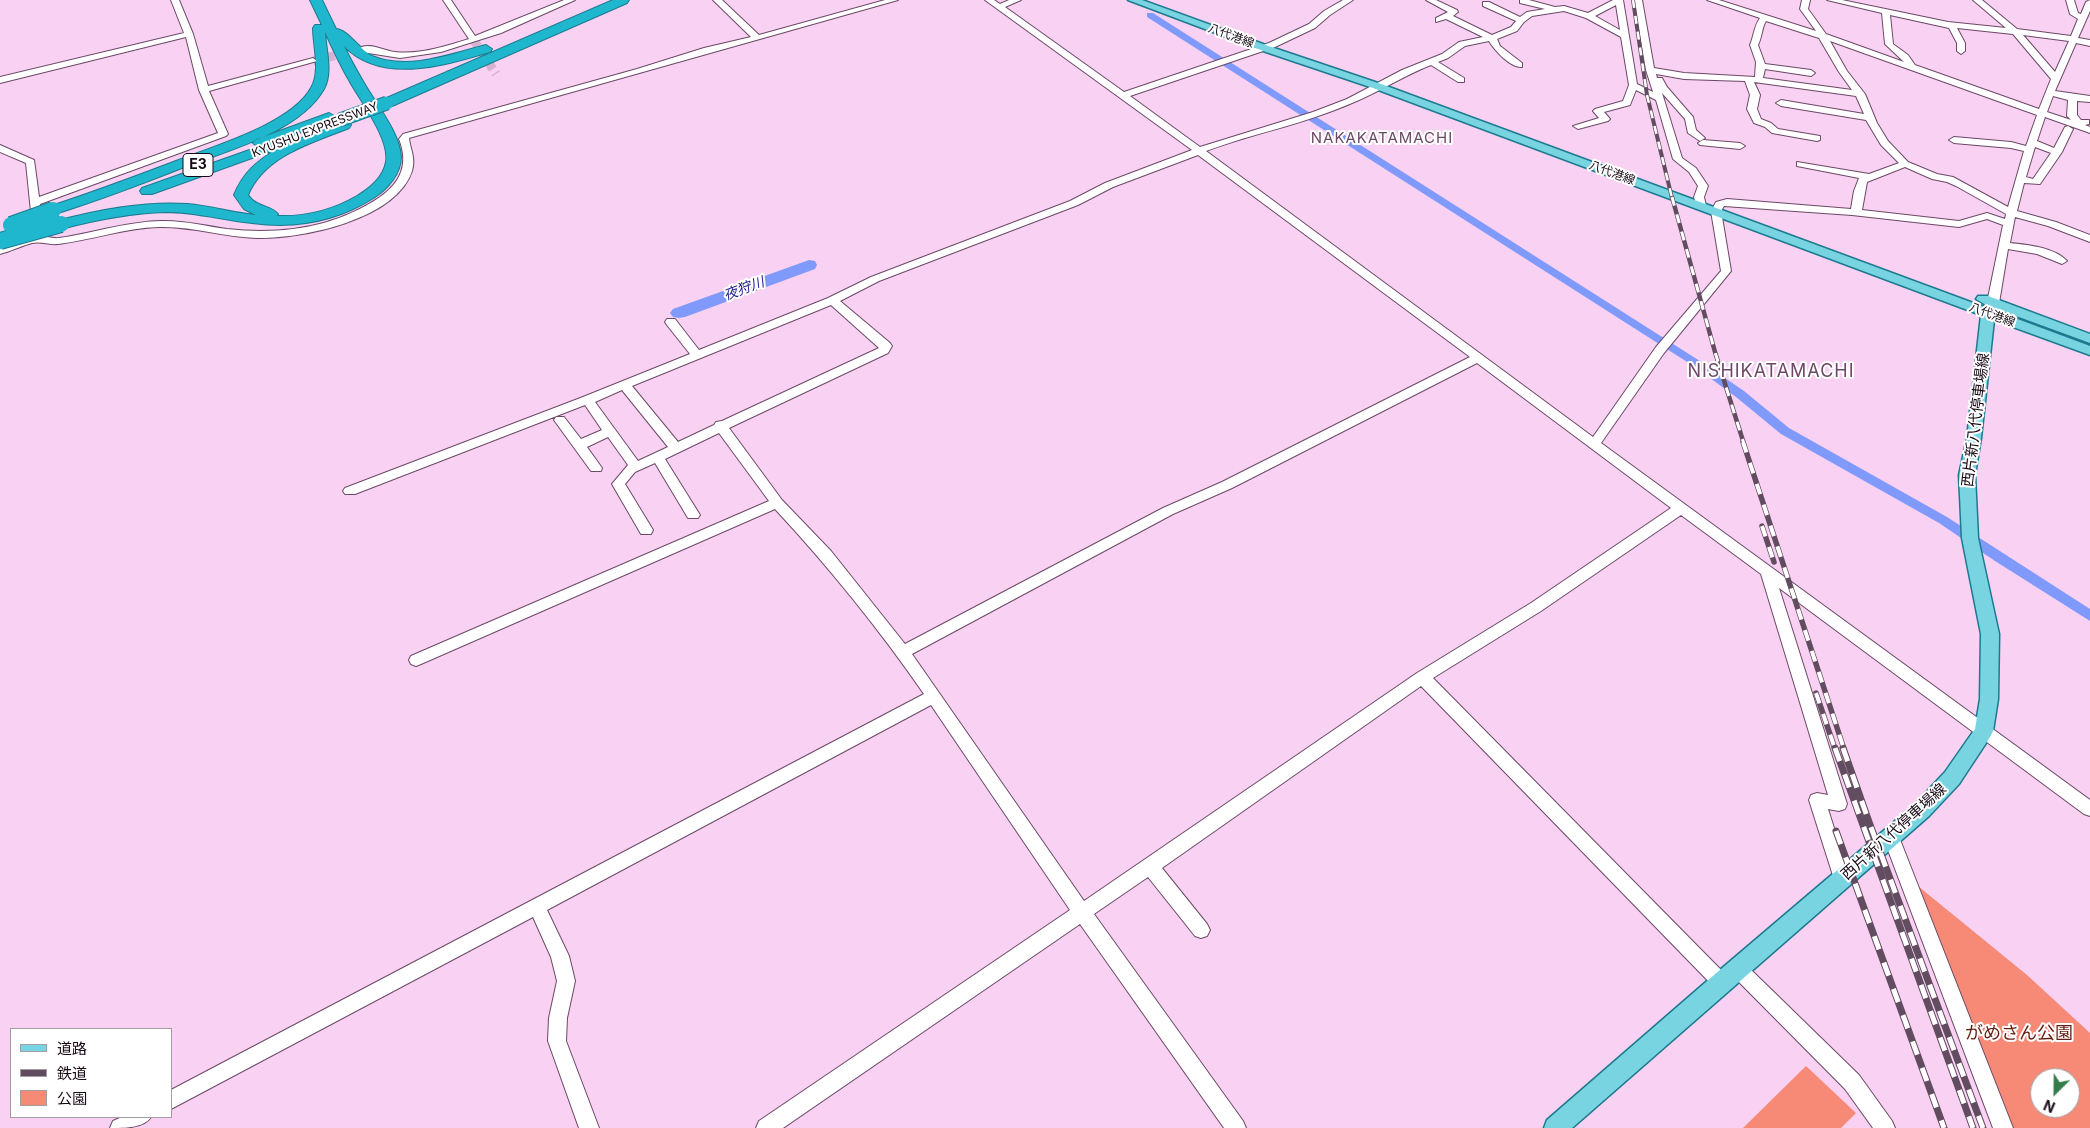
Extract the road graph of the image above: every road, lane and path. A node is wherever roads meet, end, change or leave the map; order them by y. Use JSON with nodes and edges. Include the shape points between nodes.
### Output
{"nodes":[{"id":1,"x":175,"y":0,"type":"edge"},
{"id":2,"x":305,"y":0,"type":"edge"},
{"id":3,"x":316,"y":0,"type":"edge"},
{"id":4,"x":447,"y":0,"type":"edge"},
{"id":5,"x":571,"y":0,"type":"edge"},
{"id":6,"x":606,"y":0,"type":"edge"},
{"id":7,"x":622,"y":0,"type":"edge"},
{"id":8,"x":717,"y":0,"type":"edge"},
{"id":9,"x":894,"y":0,"type":"edge"},
{"id":10,"x":1017,"y":0,"type":"edge"},
{"id":11,"x":1133,"y":0,"type":"edge"},
{"id":12,"x":1148,"y":0,"type":"edge"},
{"id":13,"x":1331,"y":0,"type":"edge"},
{"id":14,"x":1430,"y":0,"type":"edge"},
{"id":15,"x":1570,"y":0,"type":"edge"},
{"id":16,"x":1618,"y":0,"type":"edge"},
{"id":17,"x":1638,"y":0,"type":"edge"},
{"id":18,"x":1711,"y":0,"type":"edge"},
{"id":19,"x":1806,"y":0,"type":"edge"},
{"id":20,"x":1831,"y":0,"type":"edge"},
{"id":21,"x":1977,"y":0,"type":"edge"},
{"id":22,"x":2070,"y":0,"type":"edge"},
{"id":23,"x":1524,"y":1,"type":"edge"},
{"id":24,"x":1346,"y":2,"type":"edge"},
{"id":25,"x":2090,"y":2,"type":"edge"},
{"id":26,"x":994,"y":3,"type":"edge"},
{"id":27,"x":1486,"y":4,"type":"dead end"},
{"id":28,"x":1564,"y":8,"type":"junction"},
{"id":29,"x":1552,"y":9,"type":"junction"},
{"id":30,"x":1934,"y":11,"type":"dead end"},
{"id":31,"x":1886,"y":13,"type":"junction"},
{"id":32,"x":1589,"y":16,"type":"junction"},
{"id":33,"x":1764,"y":18,"type":"junction"},
{"id":34,"x":2083,"y":18,"type":"junction"},
{"id":35,"x":1521,"y":20,"type":"junction"},
{"id":36,"x":323,"y":25,"type":"junction"},
{"id":37,"x":1931,"y":25,"type":"junction"},
{"id":38,"x":1952,"y":26,"type":"junction"},
{"id":39,"x":2017,"y":32,"type":"junction"},
{"id":40,"x":189,"y":34,"type":"junction"},
{"id":41,"x":1623,"y":35,"type":"junction"},
{"id":42,"x":1823,"y":36,"type":"junction"},
{"id":43,"x":758,"y":38,"type":"junction"},
{"id":44,"x":1492,"y":38,"type":"junction"},
{"id":45,"x":472,"y":39,"type":"junction"},
{"id":46,"x":2074,"y":39,"type":"junction"},
{"id":47,"x":512,"y":41,"type":"junction"},
{"id":48,"x":2090,"y":43,"type":"edge"},
{"id":49,"x":1268,"y":46,"type":"junction"},
{"id":50,"x":362,"y":49,"type":"tunnel mouth"},
{"id":51,"x":1961,"y":50,"type":"dead end"},
{"id":52,"x":313,"y":61,"type":"tunnel mouth"},
{"id":53,"x":1431,"y":61,"type":"junction"},
{"id":54,"x":1519,"y":65,"type":"dead end"},
{"id":55,"x":1762,"y":66,"type":"junction"},
{"id":56,"x":1911,"y":68,"type":"junction"},
{"id":57,"x":1652,"y":70,"type":"junction"},
{"id":58,"x":1811,"y":73,"type":"dead end"},
{"id":59,"x":1748,"y":79,"type":"junction"},
{"id":60,"x":0,"y":80,"type":"edge"},
{"id":61,"x":1461,"y":80,"type":"dead end"},
{"id":62,"x":1758,"y":80,"type":"junction"},
{"id":63,"x":2057,"y":80,"type":"junction"},
{"id":64,"x":1380,"y":84,"type":"junction"},
{"id":65,"x":1633,"y":85,"type":"junction"},
{"id":66,"x":204,"y":90,"type":"junction"},
{"id":67,"x":2052,"y":92,"type":"junction"},
{"id":68,"x":1860,"y":94,"type":"junction"},
{"id":69,"x":1123,"y":95,"type":"junction"},
{"id":70,"x":2073,"y":98,"type":"junction"},
{"id":71,"x":1660,"y":99,"type":"junction"},
{"id":72,"x":2090,"y":100,"type":"edge"},
{"id":73,"x":386,"y":102,"type":"junction"},
{"id":74,"x":1781,"y":103,"type":"dead end"},
{"id":75,"x":2042,"y":114,"type":"junction"},
{"id":76,"x":1870,"y":118,"type":"junction"},
{"id":77,"x":341,"y":120,"type":"junction"},
{"id":78,"x":2090,"y":122,"type":"edge"},
{"id":79,"x":1578,"y":126,"type":"dead end"},
{"id":80,"x":2068,"y":129,"type":"dead end"},
{"id":81,"x":2090,"y":130,"type":"edge"},
{"id":82,"x":1817,"y":138,"type":"dead end"},
{"id":83,"x":1954,"y":140,"type":"dead end"},
{"id":84,"x":1740,"y":146,"type":"dead end"},
{"id":85,"x":2031,"y":146,"type":"junction"},
{"id":86,"x":0,"y":148,"type":"edge"},
{"id":87,"x":1200,"y":152,"type":"junction"},
{"id":88,"x":2057,"y":152,"type":"junction"},
{"id":89,"x":1800,"y":164,"type":"dead end"},
{"id":90,"x":1905,"y":164,"type":"junction"},
{"id":91,"x":1868,"y":177,"type":"junction"},
{"id":92,"x":2021,"y":179,"type":"junction"},
{"id":93,"x":1700,"y":201,"type":"junction"},
{"id":94,"x":35,"y":202,"type":"junction"},
{"id":95,"x":1718,"y":208,"type":"junction"},
{"id":96,"x":2010,"y":212,"type":"junction"},
{"id":97,"x":1856,"y":213,"type":"junction"},
{"id":98,"x":57,"y":217,"type":"junction"},
{"id":99,"x":2008,"y":223,"type":"junction"},
{"id":100,"x":0,"y":230,"type":"edge"},
{"id":101,"x":38,"y":238,"type":"junction"},
{"id":102,"x":2090,"y":239,"type":"edge"},
{"id":103,"x":0,"y":241,"type":"edge"},
{"id":104,"x":2003,"y":245,"type":"junction"},
{"id":105,"x":0,"y":251,"type":"edge"},
{"id":106,"x":2062,"y":260,"type":"dead end"},
{"id":107,"x":832,"y":300,"type":"junction"},
{"id":108,"x":1990,"y":308,"type":"junction"},
{"id":109,"x":671,"y":322,"type":"dead end"},
{"id":110,"x":2090,"y":338,"type":"edge"},
{"id":111,"x":1664,"y":346,"type":"joint"},
{"id":112,"x":2090,"y":351,"type":"edge"},
{"id":113,"x":697,"y":355,"type":"junction"},
{"id":114,"x":1477,"y":358,"type":"junction"},
{"id":115,"x":624,"y":385,"type":"junction"},
{"id":116,"x":587,"y":400,"type":"junction"},
{"id":117,"x":560,"y":420,"type":"dead end"},
{"id":118,"x":720,"y":426,"type":"junction"},
{"id":119,"x":610,"y":431,"type":"junction"},
{"id":120,"x":1594,"y":444,"type":"junction"},
{"id":121,"x":579,"y":445,"type":"junction"},
{"id":122,"x":676,"y":447,"type":"junction"},
{"id":123,"x":657,"y":456,"type":"junction"},
{"id":124,"x":636,"y":467,"type":"junction"},
{"id":125,"x":596,"y":468,"type":"dead end"},
{"id":126,"x":350,"y":491,"type":"dead end"},
{"id":127,"x":777,"y":503,"type":"junction"},
{"id":128,"x":1681,"y":508,"type":"junction"},
{"id":129,"x":693,"y":515,"type":"dead end"},
{"id":130,"x":646,"y":530,"type":"dead end"},
{"id":131,"x":1767,"y":572,"type":"junction"},
{"id":132,"x":903,"y":652,"type":"junction"},
{"id":133,"x":416,"y":660,"type":"dead end"},
{"id":134,"x":1422,"y":676,"type":"junction"},
{"id":135,"x":934,"y":696,"type":"junction"},
{"id":136,"x":1984,"y":731,"type":"junction"},
{"id":137,"x":2090,"y":809,"type":"edge"},
{"id":138,"x":1891,"y":837,"type":"junction"},
{"id":139,"x":1150,"y":866,"type":"junction"},
{"id":140,"x":1842,"y":879,"type":"junction"},
{"id":141,"x":538,"y":908,"type":"junction"},
{"id":142,"x":1081,"y":911,"type":"junction"},
{"id":143,"x":1201,"y":930,"type":"dead end"},
{"id":144,"x":1737,"y":968,"type":"junction"},
{"id":145,"x":1721,"y":982,"type":"junction"},
{"id":146,"x":172,"y":1099,"type":"edge"},
{"id":147,"x":139,"y":1118,"type":"edge"},
{"id":148,"x":120,"y":1128,"type":"edge"},
{"id":149,"x":589,"y":1128,"type":"edge"},
{"id":150,"x":766,"y":1128,"type":"edge"},
{"id":151,"x":1236,"y":1128,"type":"edge"},
{"id":152,"x":1556,"y":1128,"type":"edge"},
{"id":153,"x":1885,"y":1128,"type":"edge"},
{"id":154,"x":2004,"y":1128,"type":"edge"}],
"edges":[{"from":1,"to":40,"type":"street"},
{"from":2,"to":36,"type":"highway"},
{"from":3,"to":36,"type":"highway"},
{"from":4,"to":45,"type":"street"},
{"from":5,"to":45,"type":"street"},
{"from":6,"to":47,"type":"highway","name":"KYUSHU EXPRESSWAY"},
{"from":7,"to":73,"type":"highway"},
{"from":8,"to":43,"type":"street"},
{"from":9,"to":43,"type":"street"},
{"from":10,"to":26,"type":"street"},
{"from":11,"to":49,"type":"main road","name":"八代港線"},
{"from":12,"to":49,"type":"main road","name":"八代港線"},
{"from":13,"to":24,"type":"street"},
{"from":14,"to":44,"type":"street","via":[[1454,12],[1442,18]]},
{"from":15,"to":28,"type":"street"},
{"from":16,"to":32,"type":"street"},
{"from":16,"to":41,"type":"street"},
{"from":17,"to":57,"type":"street"},
{"from":18,"to":33,"type":"street"},
{"from":19,"to":42,"type":"street","via":[[1804,9]]},
{"from":20,"to":31,"type":"street"},
{"from":21,"to":39,"type":"street"},
{"from":22,"to":34,"type":"street","via":[[2074,14]]},
{"from":23,"to":29,"type":"street"},
{"from":24,"to":49,"type":"street","via":[[1312,26]]},
{"from":25,"to":34,"type":"street"},
{"from":26,"to":69,"type":"street"},
{"from":27,"to":35,"type":"street"},
{"from":28,"to":29,"type":"street"},
{"from":28,"to":32,"type":"street"},
{"from":29,"to":35,"type":"street","via":[[1530,14]]},
{"from":30,"to":37,"type":"street","via":[[1929,16]]},
{"from":31,"to":37,"type":"street"},
{"from":31,"to":56,"type":"street","via":[[1889,44],[1910,61]]},
{"from":32,"to":41,"type":"street"},
{"from":33,"to":42,"type":"street"},
{"from":33,"to":55,"type":"street","via":[[1759,24],[1754,45]]},
{"from":34,"to":46,"type":"street"},
{"from":35,"to":44,"type":"street"},
{"from":36,"to":47,"type":"highway","via":[[367,58],[386,63],[432,62]]},
{"from":36,"to":77,"type":"highway","via":[[382,152],[382,167],[364,192],[318,211],[298,215],[270,214],[244,201],[241,195],[243,188],[253,172]]},
{"from":36,"to":98,"type":"highway","via":[[321,79],[312,97],[296,111],[248,137]]},
{"from":36,"to":98,"type":"highway","via":[[381,124],[394,153],[390,173],[375,190],[344,208],[298,221],[251,219],[176,208]]},
{"from":37,"to":38,"type":"street"},
{"from":38,"to":39,"type":"street"},
{"from":38,"to":51,"type":"street"},
{"from":39,"to":46,"type":"street"},
{"from":39,"to":63,"type":"street"},
{"from":40,"to":60,"type":"street"},
{"from":40,"to":66,"type":"street"},
{"from":41,"to":65,"type":"street","via":[[1628,46]]},
{"from":42,"to":56,"type":"street"},
{"from":42,"to":68,"type":"street"},
{"from":43,"to":101,"type":"street","via":[[406,136],[404,139],[411,163],[394,191],[354,216],[310,231],[261,235],[162,224],[96,231],[49,242]]},
{"from":44,"to":53,"type":"street","via":[[1462,44]]},
{"from":44,"to":54,"type":"street","via":[[1497,48]]},
{"from":45,"to":50,"type":"street","via":[[424,53],[400,55]]},
{"from":46,"to":48,"type":"street"},
{"from":46,"to":63,"type":"street"},
{"from":47,"to":73,"type":"highway","name":"KYUSHU EXPRESSWAY"},
{"from":49,"to":64,"type":"main road","name":"八代港線"},
{"from":49,"to":69,"type":"street"},
{"from":52,"to":66,"type":"street"},
{"from":53,"to":61,"type":"street"},
{"from":53,"to":64,"type":"street"},
{"from":55,"to":58,"type":"street"},
{"from":55,"to":62,"type":"street"},
{"from":56,"to":75,"type":"street"},
{"from":57,"to":59,"type":"street","via":[[1684,76]]},
{"from":57,"to":71,"type":"street"},
{"from":57,"to":84,"type":"street","via":[[1663,88],[1690,118],[1691,131],[1701,141]]},
{"from":59,"to":62,"type":"street"},
{"from":59,"to":82,"type":"street","via":[[1755,95],[1752,109],[1757,121],[1775,131]]},
{"from":62,"to":68,"type":"street"},
{"from":63,"to":67,"type":"street"},
{"from":64,"to":87,"type":"street","via":[[1316,114]]},
{"from":64,"to":93,"type":"main road","name":"八代港線"},
{"from":65,"to":71,"type":"street"},
{"from":65,"to":79,"type":"street","via":[[1627,103],[1598,111],[1605,119]]},
{"from":66,"to":94,"type":"street","via":[[223,134]]},
{"from":67,"to":70,"type":"street"},
{"from":67,"to":75,"type":"street"},
{"from":68,"to":76,"type":"street"},
{"from":69,"to":87,"type":"street"},
{"from":70,"to":72,"type":"street"},
{"from":70,"to":78,"type":"street","via":[[2072,116],[2079,122]]},
{"from":71,"to":93,"type":"street","via":[[1678,159],[1692,170],[1703,186]]},
{"from":73,"to":77,"type":"highway"},
{"from":74,"to":76,"type":"street"},
{"from":75,"to":81,"type":"street"},
{"from":75,"to":85,"type":"street"},
{"from":76,"to":90,"type":"street","via":[[1884,143]]},
{"from":77,"to":98,"type":"highway","name":"KYUSHU EXPRESSWAY","number":"E3","via":[[211,168]]},
{"from":80,"to":88,"type":"street"},
{"from":83,"to":85,"type":"street"},
{"from":85,"to":88,"type":"street"},
{"from":85,"to":92,"type":"street"},
{"from":86,"to":94,"type":"street","via":[[31,162]]},
{"from":87,"to":107,"type":"street","via":[[1092,192],[1074,204],[875,279]]},
{"from":87,"to":114,"type":"street"},
{"from":88,"to":92,"type":"street","via":[[2036,182]]},
{"from":89,"to":91,"type":"street"},
{"from":90,"to":91,"type":"street"},
{"from":90,"to":96,"type":"street","via":[[1960,184]]},
{"from":91,"to":97,"type":"street","via":[[1859,191]]},
{"from":92,"to":96,"type":"street"},
{"from":93,"to":95,"type":"main road","name":"八代港線"},
{"from":94,"to":101,"type":"street"},
{"from":95,"to":97,"type":"street","via":[[1727,202]]},
{"from":95,"to":108,"type":"main road","name":"八代港線"},
{"from":95,"to":111,"type":"street","via":[[1726,271]]},
{"from":96,"to":99,"type":"street"},
{"from":96,"to":102,"type":"street"},
{"from":97,"to":99,"type":"street","via":[[1959,224],[1987,216]]},
{"from":98,"to":100,"type":"highway","name":"KYUSHU EXPRESSWAY","number":"E3","bridge":true},
{"from":98,"to":103,"type":"highway","bridge":true},
{"from":99,"to":104,"type":"street"},
{"from":101,"to":105,"type":"street"},
{"from":104,"to":106,"type":"street","via":[[2052,254]]},
{"from":104,"to":108,"type":"street"},
{"from":107,"to":113,"type":"street"},
{"from":107,"to":118,"type":"street","via":[[886,346],[884,350]]},
{"from":108,"to":110,"type":"main road","name":"八代港線"},
{"from":108,"to":112,"type":"main road","name":"八代港線"},
{"from":108,"to":136,"type":"main road","name":"西片新八代停車場線","via":[[1967,474],[1970,538],[1990,634],[1989,699]]},
{"from":109,"to":113,"type":"street"},
{"from":111,"to":120,"type":"street"},
{"from":113,"to":115,"type":"street"},
{"from":114,"to":120,"type":"street"},
{"from":114,"to":132,"type":"street","via":[[1227,485],[1168,511]]},
{"from":115,"to":116,"type":"street"},
{"from":115,"to":122,"type":"street"},
{"from":116,"to":119,"type":"street"},
{"from":116,"to":126,"type":"street"},
{"from":117,"to":121,"type":"street"},
{"from":118,"to":122,"type":"street"},
{"from":118,"to":127,"type":"street"},
{"from":119,"to":121,"type":"street"},
{"from":119,"to":124,"type":"street"},
{"from":120,"to":128,"type":"street"},
{"from":121,"to":125,"type":"street"},
{"from":122,"to":123,"type":"street"},
{"from":123,"to":124,"type":"street"},
{"from":123,"to":129,"type":"street"},
{"from":124,"to":130,"type":"street","via":[[630,469],[618,484]]},
{"from":127,"to":132,"type":"street","via":[[826,555]]},
{"from":127,"to":133,"type":"street"},
{"from":128,"to":131,"type":"street"},
{"from":128,"to":134,"type":"street","via":[[1536,608]]},
{"from":131,"to":136,"type":"street"},
{"from":131,"to":140,"type":"street","via":[[1839,804],[1817,800]]},
{"from":132,"to":135,"type":"street"},
{"from":134,"to":139,"type":"street"},
{"from":134,"to":145,"type":"street"},
{"from":135,"to":141,"type":"street"},
{"from":135,"to":142,"type":"street"},
{"from":136,"to":137,"type":"street"},
{"from":136,"to":138,"type":"main road","name":"西片新八代停車場線","via":[[1952,778]]},
{"from":138,"to":140,"type":"main road","name":"西片新八代停車場線"},
{"from":138,"to":154,"type":"street"},
{"from":139,"to":142,"type":"street"},
{"from":139,"to":143,"type":"street"},
{"from":140,"to":144,"type":"main road","name":"西片新八代停車場線"},
{"from":141,"to":146,"type":"street"},
{"from":141,"to":149,"type":"street","via":[[560,956],[566,981],[557,1041]]},
{"from":142,"to":150,"type":"street"},
{"from":142,"to":151,"type":"street"},
{"from":144,"to":145,"type":"main road","name":"西片新八代停車場線"},
{"from":144,"to":153,"type":"street","via":[[1852,1082]]},
{"from":145,"to":152,"type":"main road","name":"西片新八代停車場線"},
{"from":147,"to":148,"type":"street"}]}
